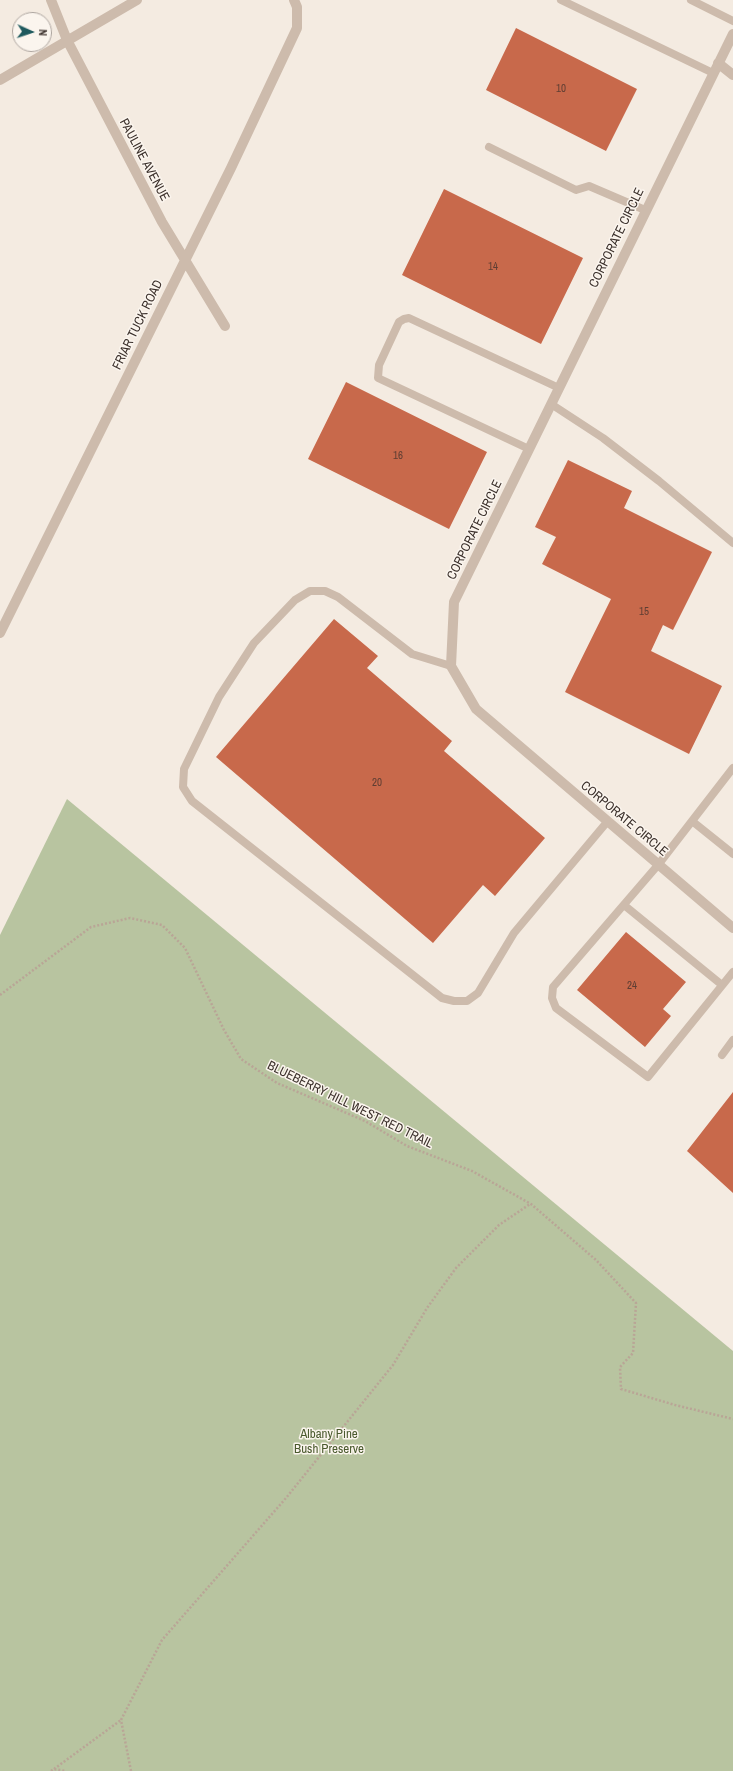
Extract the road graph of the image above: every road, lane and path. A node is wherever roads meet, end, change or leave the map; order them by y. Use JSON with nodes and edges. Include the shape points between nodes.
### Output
{"nodes":[{"id":1,"x":51,"y":0,"type":"edge"},
{"id":2,"x":137,"y":0,"type":"edge"},
{"id":3,"x":294,"y":0,"type":"edge"},
{"id":4,"x":561,"y":0,"type":"edge"},
{"id":5,"x":691,"y":0,"type":"edge"},
{"id":6,"x":733,"y":21,"type":"edge"},
{"id":7,"x":733,"y":34,"type":"edge"},
{"id":8,"x":67,"y":40,"type":"junction"},
{"id":9,"x":718,"y":63,"type":"junction"},
{"id":10,"x":713,"y":73,"type":"junction"},
{"id":11,"x":733,"y":75,"type":"edge"},
{"id":12,"x":0,"y":80,"type":"edge"},
{"id":13,"x":489,"y":148,"type":"dead end"},
{"id":14,"x":645,"y":210,"type":"junction"},
{"id":15,"x":185,"y":259,"type":"junction"},
{"id":16,"x":225,"y":326,"type":"dead end"},
{"id":17,"x":559,"y":388,"type":"junction"},
{"id":18,"x":551,"y":404,"type":"junction"},
{"id":19,"x":529,"y":449,"type":"junction"},
{"id":20,"x":733,"y":543,"type":"edge"},
{"id":21,"x":0,"y":633,"type":"edge"},
{"id":22,"x":451,"y":666,"type":"junction"},
{"id":23,"x":733,"y":768,"type":"edge"},
{"id":24,"x":692,"y":821,"type":"junction"},
{"id":25,"x":607,"y":822,"type":"junction"},
{"id":26,"x":733,"y":854,"type":"edge"},
{"id":27,"x":658,"y":865,"type":"junction"},
{"id":28,"x":624,"y":905,"type":"junction"},
{"id":29,"x":733,"y":928,"type":"edge"},
{"id":30,"x":733,"y":972,"type":"edge"},
{"id":31,"x":722,"y":985,"type":"junction"},
{"id":32,"x":0,"y":994,"type":"edge"},
{"id":33,"x":733,"y":1040,"type":"edge"},
{"id":34,"x":722,"y":1054,"type":"dead end"},
{"id":35,"x":531,"y":1204,"type":"junction"},
{"id":36,"x":733,"y":1419,"type":"edge"},
{"id":37,"x":121,"y":1720,"type":"junction"},
{"id":38,"x":52,"y":1770,"type":"edge"},
{"id":39,"x":66,"y":1771,"type":"edge"},
{"id":40,"x":131,"y":1771,"type":"edge"}],
"edges":[{"from":1,"to":8,"type":"street","name":"PAULINE AVENUE"},
{"from":2,"to":8,"type":"street"},
{"from":3,"to":15,"type":"street","name":"FRIAR TUCK ROAD","via":[[297,7],[297,28]]},
{"from":4,"to":10,"type":"lane"},
{"from":5,"to":6,"type":"lane"},
{"from":7,"to":9,"type":"street","name":"CORPORATE CIRCLE"},
{"from":8,"to":12,"type":"street"},
{"from":8,"to":15,"type":"street","name":"PAULINE AVENUE","via":[[162,222]]},
{"from":9,"to":10,"type":"street","name":"CORPORATE CIRCLE"},
{"from":9,"to":11,"type":"street"},
{"from":10,"to":14,"type":"street","name":"CORPORATE CIRCLE"},
{"from":13,"to":14,"type":"lane","via":[[576,190],[589,186]]},
{"from":14,"to":17,"type":"street","name":"CORPORATE CIRCLE"},
{"from":15,"to":16,"type":"street","name":"PAULINE AVENUE"},
{"from":15,"to":21,"type":"street","name":"FRIAR TUCK ROAD"},
{"from":17,"to":18,"type":"street","name":"CORPORATE CIRCLE"},
{"from":17,"to":19,"type":"lane","via":[[410,318],[399,322],[378,365],[378,378]]},
{"from":18,"to":19,"type":"street","name":"CORPORATE CIRCLE"},
{"from":18,"to":20,"type":"lane","via":[[603,438]]},
{"from":19,"to":22,"type":"street","name":"CORPORATE CIRCLE","via":[[454,602]]},
{"from":22,"to":25,"type":"street","name":"CORPORATE CIRCLE","via":[[476,709]]},
{"from":22,"to":25,"type":"lane","via":[[412,654],[338,597],[325,591],[310,591],[295,600],[254,643],[219,697],[184,769],[183,787],[192,801],[260,855],[442,998],[454,1001],[467,1001],[478,992],[514,933]]},
{"from":23,"to":24,"type":"lane"},
{"from":24,"to":26,"type":"lane"},
{"from":24,"to":27,"type":"lane"},
{"from":25,"to":27,"type":"street","name":"CORPORATE CIRCLE"},
{"from":27,"to":28,"type":"lane"},
{"from":27,"to":29,"type":"street","name":"CORPORATE CIRCLE"},
{"from":28,"to":31,"type":"lane"},
{"from":28,"to":31,"type":"lane","via":[[553,987],[552,998],[556,1008],[648,1078]]},
{"from":30,"to":31,"type":"lane"},
{"from":32,"to":35,"type":"path","name":"BLUEBERRY HILL WEST RED TRAIL","via":[[91,927],[130,918],[162,925],[184,948],[241,1059],[277,1083],[365,1122],[407,1146],[472,1171]]},
{"from":33,"to":34,"type":"lane"},
{"from":35,"to":36,"type":"path","name":"BLUEBERRY HILL WEST RED TRAIL","via":[[596,1260],[636,1303],[633,1353],[620,1367],[621,1389]]},
{"from":35,"to":37,"type":"path","via":[[499,1225],[456,1268],[427,1308],[393,1365],[286,1498],[162,1640]]},
{"from":37,"to":38,"type":"path"},
{"from":37,"to":40,"type":"path"},
{"from":38,"to":39,"type":"path"}]}
